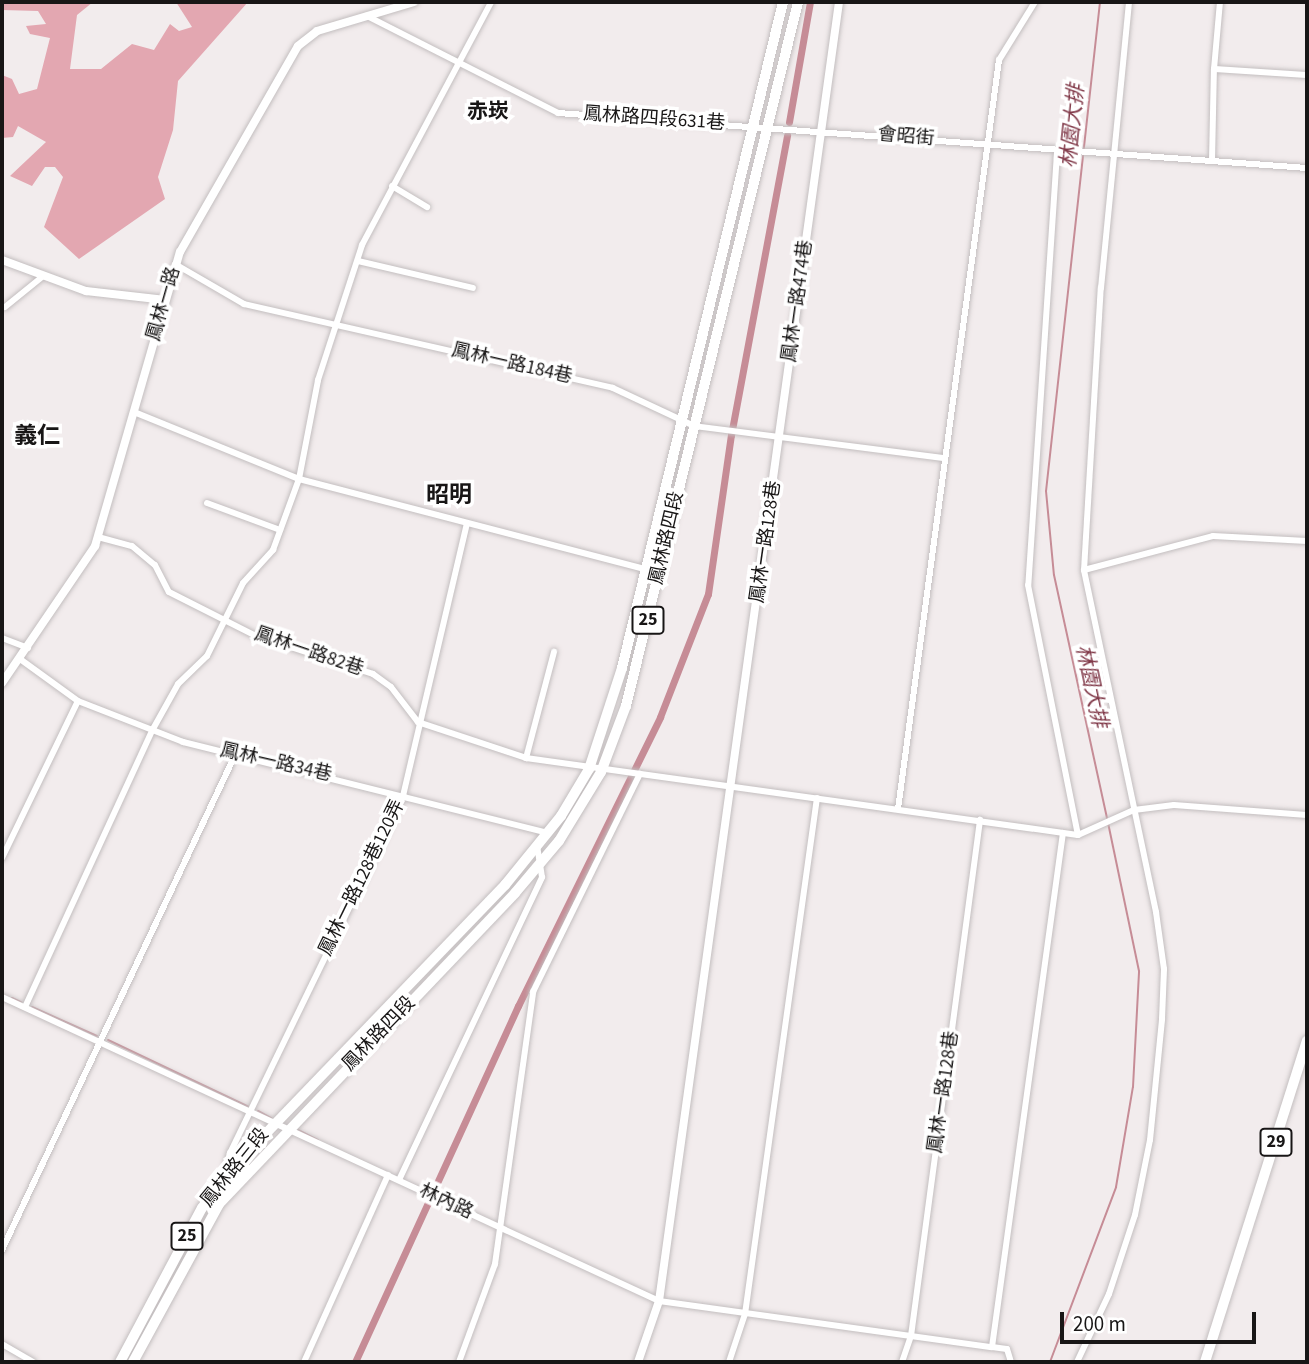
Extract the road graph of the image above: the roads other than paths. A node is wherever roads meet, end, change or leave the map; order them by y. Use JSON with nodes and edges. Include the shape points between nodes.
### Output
{"nodes":[{"id":1,"x":414,"y":2,"type":"edge"},
{"id":2,"x":491,"y":2,"type":"edge"},
{"id":3,"x":783,"y":2,"type":"edge"},
{"id":4,"x":798,"y":2,"type":"edge"},
{"id":5,"x":839,"y":2,"type":"edge"},
{"id":6,"x":1035,"y":2,"type":"edge"},
{"id":7,"x":1129,"y":2,"type":"edge"},
{"id":8,"x":1220,"y":2,"type":"edge"},
{"id":9,"x":367,"y":16,"type":"junction"},
{"id":10,"x":461,"y":64,"type":"junction"},
{"id":11,"x":1214,"y":69,"type":"junction"},
{"id":12,"x":1307,"y":75,"type":"edge"},
{"id":13,"x":750,"y":126,"type":"junction"},
{"id":14,"x":765,"y":129,"type":"junction"},
{"id":15,"x":821,"y":130,"type":"junction"},
{"id":16,"x":988,"y":144,"type":"junction"},
{"id":17,"x":1059,"y":153,"type":"junction"},
{"id":18,"x":1111,"y":157,"type":"junction"},
{"id":19,"x":1212,"y":162,"type":"junction"},
{"id":20,"x":1307,"y":168,"type":"edge"},
{"id":21,"x":392,"y":186,"type":"junction"},
{"id":22,"x":427,"y":206,"type":"dead end"},
{"id":23,"x":2,"y":260,"type":"edge"},
{"id":24,"x":358,"y":261,"type":"junction"},
{"id":25,"x":175,"y":264,"type":"junction"},
{"id":26,"x":42,"y":277,"type":"junction"},
{"id":27,"x":473,"y":288,"type":"dead end"},
{"id":28,"x":165,"y":300,"type":"junction"},
{"id":29,"x":5,"y":307,"type":"dead end"},
{"id":30,"x":337,"y":322,"type":"junction"},
{"id":31,"x":134,"y":412,"type":"junction"},
{"id":32,"x":681,"y":422,"type":"junction"},
{"id":33,"x":694,"y":426,"type":"junction"},
{"id":34,"x":780,"y":436,"type":"junction"},
{"id":35,"x":944,"y":458,"type":"junction"},
{"id":36,"x":299,"y":479,"type":"junction"},
{"id":37,"x":207,"y":503,"type":"dead end"},
{"id":38,"x":467,"y":523,"type":"junction"},
{"id":39,"x":280,"y":530,"type":"junction"},
{"id":40,"x":98,"y":537,"type":"junction"},
{"id":41,"x":1307,"y":541,"type":"edge"},
{"id":42,"x":647,"y":569,"type":"junction"},
{"id":43,"x":1084,"y":570,"type":"junction"},
{"id":44,"x":660,"y":573,"type":"junction"},
{"id":45,"x":223,"y":616,"type":"junction"},
{"id":46,"x":2,"y":638,"type":"edge"},
{"id":47,"x":28,"y":648,"type":"junction"},
{"id":48,"x":554,"y":652,"type":"dead end"},
{"id":49,"x":20,"y":659,"type":"junction"},
{"id":50,"x":2,"y":683,"type":"edge"},
{"id":51,"x":78,"y":701,"type":"junction"},
{"id":52,"x":418,"y":722,"type":"junction"},
{"id":53,"x":153,"y":729,"type":"junction"},
{"id":54,"x":236,"y":753,"type":"junction"},
{"id":55,"x":526,"y":758,"type":"junction"},
{"id":56,"x":589,"y":769,"type":"junction"},
{"id":57,"x":601,"y":772,"type":"junction"},
{"id":58,"x":637,"y":774,"type":"junction"},
{"id":59,"x":732,"y":789,"type":"junction"},
{"id":60,"x":403,"y":796,"type":"junction"},
{"id":61,"x":817,"y":798,"type":"junction"},
{"id":62,"x":898,"y":809,"type":"junction"},
{"id":63,"x":1130,"y":812,"type":"junction"},
{"id":64,"x":1307,"y":815,"type":"edge"},
{"id":65,"x":980,"y":820,"type":"junction"},
{"id":66,"x":548,"y":833,"type":"junction"},
{"id":67,"x":1063,"y":833,"type":"junction"},
{"id":68,"x":1080,"y":834,"type":"junction"},
{"id":69,"x":537,"y":847,"type":"junction"},
{"id":70,"x":2,"y":859,"type":"edge"},
{"id":71,"x":542,"y":862,"type":"junction"},
{"id":72,"x":2,"y":997,"type":"edge"},
{"id":73,"x":25,"y":1007,"type":"junction"},
{"id":74,"x":1307,"y":1041,"type":"edge"},
{"id":75,"x":100,"y":1043,"type":"junction"},
{"id":76,"x":251,"y":1112,"type":"junction"},
{"id":77,"x":273,"y":1121,"type":"junction"},
{"id":78,"x":286,"y":1129,"type":"junction"},
{"id":79,"x":388,"y":1175,"type":"junction"},
{"id":80,"x":225,"y":1176,"type":"junction"},
{"id":81,"x":399,"y":1180,"type":"junction"},
{"id":82,"x":497,"y":1226,"type":"junction"},
{"id":83,"x":2,"y":1250,"type":"edge"},
{"id":84,"x":659,"y":1301,"type":"junction"},
{"id":85,"x":745,"y":1314,"type":"junction"},
{"id":86,"x":911,"y":1336,"type":"junction"},
{"id":87,"x":2,"y":1344,"type":"edge"},
{"id":88,"x":992,"y":1347,"type":"junction"},
{"id":89,"x":33,"y":1362,"type":"edge"},
{"id":90,"x":120,"y":1362,"type":"edge"},
{"id":91,"x":133,"y":1362,"type":"edge"},
{"id":92,"x":304,"y":1362,"type":"edge"},
{"id":93,"x":459,"y":1362,"type":"edge"},
{"id":94,"x":638,"y":1362,"type":"edge"},
{"id":95,"x":729,"y":1362,"type":"edge"},
{"id":96,"x":902,"y":1362,"type":"edge"},
{"id":97,"x":1012,"y":1362,"type":"edge"},
{"id":98,"x":1077,"y":1362,"type":"edge"},
{"id":99,"x":1205,"y":1362,"type":"edge"}],
"edges":[{"from":1,"to":9,"type":"street","name":"鳳林一路"},
{"from":2,"to":10,"type":"street"},
{"from":3,"to":13,"type":"main road","name":"鳳林路四段","number":"25"},
{"from":4,"to":14,"type":"main road","name":"鳳林路四段","number":"25"},
{"from":5,"to":15,"type":"street","name":"鳳林一路474巷"},
{"from":6,"to":16,"type":"street","via":[[1022,30],[1002,50]]},
{"from":7,"to":18,"type":"street"},
{"from":8,"to":11,"type":"street"},
{"from":9,"to":10,"type":"street"},
{"from":9,"to":25,"type":"street","name":"鳳林一路","via":[[317,31],[298,46]]},
{"from":10,"to":13,"type":"street","name":"鳳林路四段631巷","via":[[558,113]]},
{"from":10,"to":21,"type":"street"},
{"from":11,"to":12,"type":"street"},
{"from":11,"to":19,"type":"street"},
{"from":13,"to":14,"type":"street","name":"會昭街"},
{"from":13,"to":32,"type":"main road","name":"鳳林路四段","number":"25"},
{"from":14,"to":15,"type":"street","name":"會昭街"},
{"from":14,"to":33,"type":"main road","name":"鳳林路四段","number":"25"},
{"from":15,"to":16,"type":"street","name":"會昭街"},
{"from":15,"to":34,"type":"street","name":"鳳林一路474巷"},
{"from":16,"to":17,"type":"street","name":"會昭街"},
{"from":16,"to":35,"type":"street"},
{"from":17,"to":18,"type":"street","name":"會昭街"},
{"from":17,"to":68,"type":"street","via":[[1028,584]]},
{"from":18,"to":19,"type":"street"},
{"from":18,"to":43,"type":"street"},
{"from":19,"to":20,"type":"street"},
{"from":21,"to":22,"type":"street"},
{"from":21,"to":24,"type":"street"},
{"from":23,"to":26,"type":"street"},
{"from":24,"to":27,"type":"street"},
{"from":24,"to":30,"type":"street"},
{"from":25,"to":28,"type":"street","name":"鳳林一路"},
{"from":25,"to":30,"type":"street","name":"鳳林一路184巷","via":[[244,304]]},
{"from":26,"to":28,"type":"street","via":[[86,291]]},
{"from":26,"to":29,"type":"street"},
{"from":28,"to":31,"type":"street","name":"鳳林一路"},
{"from":30,"to":32,"type":"street","name":"鳳林一路184巷","via":[[612,388]]},
{"from":30,"to":36,"type":"street","via":[[318,380]]},
{"from":31,"to":36,"type":"street"},
{"from":31,"to":40,"type":"street","name":"鳳林一路"},
{"from":32,"to":33,"type":"street"},
{"from":32,"to":42,"type":"main road","name":"鳳林路四段","number":"25"},
{"from":33,"to":34,"type":"street"},
{"from":33,"to":44,"type":"main road","name":"鳳林路四段","number":"25"},
{"from":34,"to":35,"type":"street"},
{"from":34,"to":59,"type":"street","name":"鳳林一路128巷"},
{"from":35,"to":62,"type":"street"},
{"from":36,"to":38,"type":"street"},
{"from":36,"to":39,"type":"street"},
{"from":37,"to":39,"type":"street"},
{"from":38,"to":42,"type":"street"},
{"from":38,"to":52,"type":"street","name":"鳳林一路128巷120弄"},
{"from":39,"to":45,"type":"street","via":[[273,550]]},
{"from":40,"to":45,"type":"street","name":"鳳林一路82巷","via":[[132,546],[155,565],[169,592]]},
{"from":40,"to":47,"type":"street","name":"鳳林一路"},
{"from":41,"to":43,"type":"street","via":[[1213,536]]},
{"from":42,"to":44,"type":"street"},
{"from":42,"to":56,"type":"main road","name":"鳳林路四段","number":"25","via":[[614,701]]},
{"from":43,"to":63,"type":"street"},
{"from":44,"to":57,"type":"main road","name":"鳳林路四段","number":"25","via":[[626,706]]},
{"from":45,"to":52,"type":"street","name":"鳳林一路82巷","via":[[272,643],[373,674],[386,682]]},
{"from":45,"to":53,"type":"street","via":[[207,656],[178,684]]},
{"from":46,"to":47,"type":"street"},
{"from":47,"to":49,"type":"street","name":"鳳林一路"},
{"from":48,"to":55,"type":"street"},
{"from":49,"to":50,"type":"street","name":"鳳林一路"},
{"from":49,"to":51,"type":"street","name":"鳳林一路34巷"},
{"from":51,"to":53,"type":"street","name":"鳳林一路34巷"},
{"from":51,"to":70,"type":"street"},
{"from":52,"to":55,"type":"street"},
{"from":52,"to":60,"type":"street","name":"鳳林一路128巷120弄"},
{"from":53,"to":54,"type":"street","name":"鳳林一路34巷"},
{"from":53,"to":73,"type":"street"},
{"from":54,"to":60,"type":"street","name":"鳳林一路34巷"},
{"from":54,"to":75,"type":"street"},
{"from":55,"to":56,"type":"street"},
{"from":56,"to":57,"type":"street"},
{"from":56,"to":66,"type":"main road","name":"鳳林路四段","number":"25"},
{"from":57,"to":58,"type":"street"},
{"from":57,"to":71,"type":"main road","name":"鳳林路四段","number":"25"},
{"from":58,"to":59,"type":"street"},
{"from":58,"to":82,"type":"street","via":[[533,992]]},
{"from":59,"to":61,"type":"street"},
{"from":59,"to":84,"type":"street","name":"鳳林一路128巷"},
{"from":60,"to":66,"type":"street","name":"鳳林一路34巷"},
{"from":60,"to":76,"type":"street","name":"鳳林一路128巷120弄"},
{"from":61,"to":62,"type":"street"},
{"from":61,"to":85,"type":"street"},
{"from":62,"to":65,"type":"street"},
{"from":63,"to":64,"type":"street","via":[[1202,805]]},
{"from":63,"to":68,"type":"street"},
{"from":63,"to":98,"type":"street","via":[[1164,969],[1154,1100],[1135,1214],[1109,1294]]},
{"from":65,"to":67,"type":"street"},
{"from":65,"to":86,"type":"street","name":"鳳林一路128巷"},
{"from":66,"to":69,"type":"main road","name":"鳳林路四段","number":"25"},
{"from":67,"to":68,"type":"street"},
{"from":67,"to":88,"type":"street"},
{"from":69,"to":71,"type":"street"},
{"from":69,"to":77,"type":"main road","name":"鳳林路四段","number":"25"},
{"from":71,"to":78,"type":"main road","name":"鳳林路四段","number":"25"},
{"from":71,"to":81,"type":"street","via":[[542,877]]},
{"from":72,"to":73,"type":"street","name":"林內路"},
{"from":73,"to":75,"type":"street","name":"林內路"},
{"from":74,"to":99,"type":"main road","number":"29"},
{"from":75,"to":76,"type":"street","name":"林內路"},
{"from":75,"to":83,"type":"street"},
{"from":76,"to":77,"type":"street","name":"林內路"},
{"from":76,"to":80,"type":"street","name":"鳳林一路128巷120弄","via":[[230,1153]]},
{"from":77,"to":78,"type":"street","name":"林內路"},
{"from":77,"to":80,"type":"main road","name":"鳳林路三段","number":"25"},
{"from":78,"to":79,"type":"street","name":"林內路"},
{"from":78,"to":91,"type":"main road","name":"鳳林路三段","number":"25","via":[[219,1203]]},
{"from":79,"to":81,"type":"street","name":"林內路"},
{"from":79,"to":92,"type":"street"},
{"from":80,"to":90,"type":"main road","name":"鳳林路三段","number":"25","via":[[202,1208]]},
{"from":81,"to":82,"type":"street","name":"林內路"},
{"from":82,"to":84,"type":"street","name":"林內路"},
{"from":82,"to":93,"type":"street","via":[[495,1264]]},
{"from":84,"to":85,"type":"street","name":"林內路"},
{"from":84,"to":94,"type":"street","name":"鳳林一路128巷"},
{"from":85,"to":86,"type":"street","name":"林內路"},
{"from":85,"to":95,"type":"street"},
{"from":86,"to":88,"type":"street","name":"林內路"},
{"from":86,"to":96,"type":"street","name":"鳳林一路128巷"},
{"from":87,"to":89,"type":"street"},
{"from":88,"to":97,"type":"street","via":[[1007,1349]]}]}
